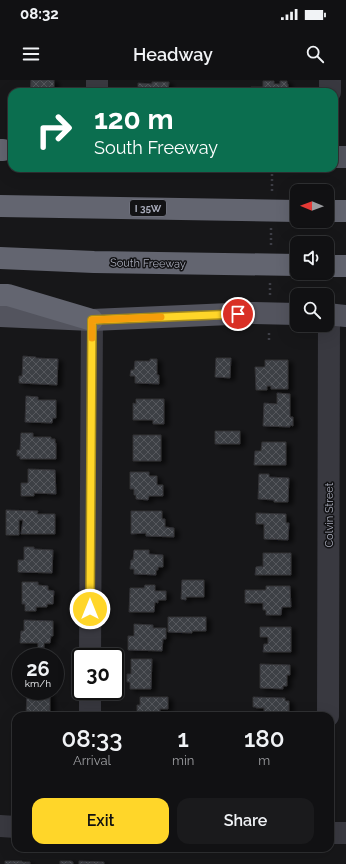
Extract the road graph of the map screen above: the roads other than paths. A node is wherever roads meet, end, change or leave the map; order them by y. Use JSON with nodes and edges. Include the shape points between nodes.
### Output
{"nodes":[{"id":1,"x":0,"y":206,"type":"edge"},
{"id":2,"x":290,"y":211,"type":"edge"},
{"id":3,"x":334,"y":211,"type":"edge"},
{"id":4,"x":346,"y":212,"type":"edge"},
{"id":5,"x":0,"y":258,"type":"edge"},
{"id":6,"x":290,"y":265,"type":"edge"},
{"id":7,"x":334,"y":266,"type":"edge"},
{"id":8,"x":346,"y":266,"type":"edge"},
{"id":9,"x":0,"y":295,"type":"edge"},
{"id":10,"x":290,"y":314,"type":"edge"},
{"id":11,"x":0,"y":316,"type":"edge"},
{"id":12,"x":92,"y":320,"type":"junction"},
{"id":13,"x":334,"y":332,"type":"edge"},
{"id":14,"x":90,"y":648,"type":"edge"},
{"id":15,"x":90,"y":700,"type":"edge"},
{"id":16,"x":90,"y":712,"type":"edge"},
{"id":17,"x":328,"y":712,"type":"edge"},
{"id":18,"x":0,"y":826,"type":"edge"},
{"id":19,"x":12,"y":827,"type":"edge"},
{"id":20,"x":334,"y":833,"type":"edge"},
{"id":21,"x":346,"y":833,"type":"edge"}],
"edges":[{"from":1,"to":2,"type":"highway","number":"I 35W"},
{"from":3,"to":4,"type":"highway"},
{"from":5,"to":6,"type":"highway","name":"South Freeway"},
{"from":7,"to":8,"type":"highway"},
{"from":9,"to":12,"type":"highway","via":[[8,295]]},
{"from":10,"to":12,"type":"main road"},
{"from":11,"to":12,"type":"main road"},
{"from":12,"to":14,"type":"street"},
{"from":13,"to":17,"type":"street","name":"Colvin Street"},
{"from":15,"to":16,"type":"street"},
{"from":18,"to":19,"type":"street"},
{"from":20,"to":21,"type":"street"}]}
